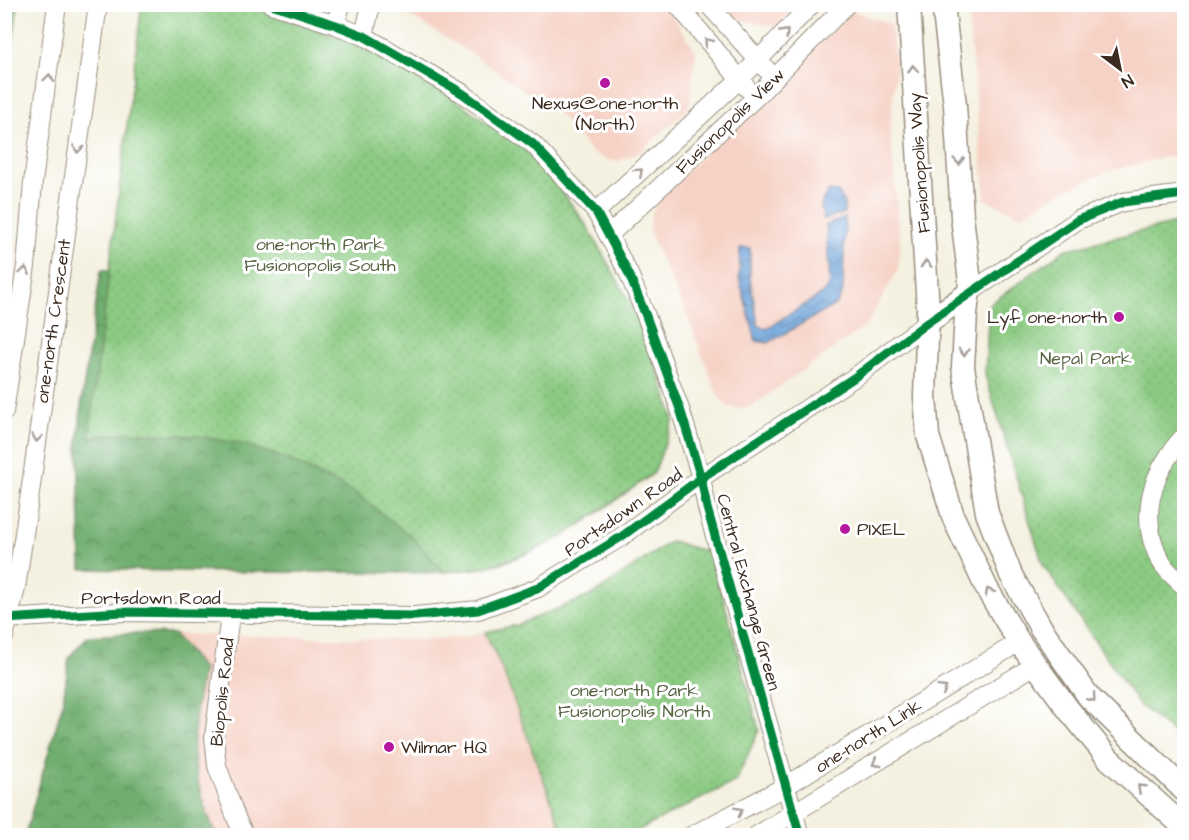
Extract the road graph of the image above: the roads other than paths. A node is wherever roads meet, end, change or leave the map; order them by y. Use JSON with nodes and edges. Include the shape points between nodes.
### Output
{"nodes":[{"id":1,"x":57,"y":4,"type":"edge"},
{"id":2,"x":98,"y":4,"type":"edge"},
{"id":3,"x":271,"y":4,"type":"edge"},
{"id":4,"x":341,"y":4,"type":"edge"},
{"id":5,"x":371,"y":4,"type":"edge"},
{"id":6,"x":677,"y":4,"type":"edge"},
{"id":7,"x":708,"y":4,"type":"edge"},
{"id":8,"x":812,"y":4,"type":"edge"},
{"id":9,"x":847,"y":4,"type":"edge"},
{"id":10,"x":909,"y":4,"type":"edge"},
{"id":11,"x":943,"y":4,"type":"edge"},
{"id":12,"x":336,"y":25,"type":"junction"},
{"id":13,"x":364,"y":36,"type":"junction"},
{"id":14,"x":758,"y":62,"type":"junction"},
{"id":15,"x":775,"y":78,"type":"junction"},
{"id":16,"x":740,"y":80,"type":"junction"},
{"id":17,"x":755,"y":98,"type":"junction"},
{"id":18,"x":1185,"y":194,"type":"edge"},
{"id":19,"x":596,"y":212,"type":"junction"},
{"id":20,"x":609,"y":235,"type":"junction"},
{"id":21,"x":969,"y":293,"type":"junction"},
{"id":22,"x":928,"y":322,"type":"junction"},
{"id":23,"x":4,"y":412,"type":"edge"},
{"id":24,"x":1185,"y":437,"type":"edge"},
{"id":25,"x":701,"y":478,"type":"junction"},
{"id":26,"x":1185,"y":586,"type":"edge"},
{"id":27,"x":230,"y":615,"type":"junction"},
{"id":28,"x":7,"y":619,"type":"edge"},
{"id":29,"x":1041,"y":628,"type":"junction"},
{"id":30,"x":4,"y":637,"type":"edge"},
{"id":31,"x":1019,"y":642,"type":"junction"},
{"id":32,"x":1057,"y":651,"type":"junction"},
{"id":33,"x":1035,"y":665,"type":"junction"},
{"id":34,"x":786,"y":786,"type":"junction"},
{"id":35,"x":1185,"y":790,"type":"edge"},
{"id":36,"x":794,"y":814,"type":"junction"},
{"id":37,"x":1185,"y":827,"type":"edge"},
{"id":38,"x":245,"y":836,"type":"edge"},
{"id":39,"x":691,"y":836,"type":"edge"},
{"id":40,"x":756,"y":836,"type":"edge"},
{"id":41,"x":800,"y":836,"type":"edge"}],
"edges":[{"from":23,"to":1,"type":"street","name":"one-north Crescent","one_way":true,"via":[[26,266]]},
{"from":2,"to":28,"type":"street","name":"one-north Crescent","one_way":true,"via":[[30,493]]},
{"from":3,"to":12,"type":"street","name":"Central Exchange Green"},
{"from":4,"to":12,"type":"street"},
{"from":5,"to":13,"type":"street"},
{"from":16,"to":6,"type":"street","one_way":true},
{"from":7,"to":14,"type":"street"},
{"from":14,"to":8,"type":"street","name":"Fusionopolis View","one_way":true},
{"from":9,"to":15,"type":"street","name":"Fusionopolis View"},
{"from":22,"to":10,"type":"street","name":"Fusionopolis Way","one_way":true},
{"from":11,"to":21,"type":"street","one_way":true},
{"from":12,"to":13,"type":"street","name":"Central Exchange Green"},
{"from":13,"to":19,"type":"street","name":"Central Exchange Green","via":[[439,78],[533,144]]},
{"from":14,"to":15,"type":"street"},
{"from":14,"to":16,"type":"street","name":"Fusionopolis View"},
{"from":15,"to":17,"type":"street","name":"Fusionopolis View"},
{"from":16,"to":17,"type":"street"},
{"from":19,"to":16,"type":"street","name":"Fusionopolis View","one_way":true},
{"from":17,"to":20,"type":"street","name":"Fusionopolis View"},
{"from":18,"to":21,"type":"street","name":"Portsdown Road","via":[[1123,202],[1078,220]]},
{"from":19,"to":20,"type":"street","name":"Central Exchange Green"},
{"from":20,"to":25,"type":"street","name":"Central Exchange Green","via":[[646,316]]},
{"from":21,"to":22,"type":"street","name":"Portsdown Road"},
{"from":21,"to":29,"type":"street","one_way":true,"via":[[963,368],[987,513],[1011,575]]},
{"from":22,"to":25,"type":"street","name":"Portsdown Road","via":[[855,377]]},
{"from":31,"to":22,"type":"street","name":"Fusionopolis Way","one_way":true,"via":[[987,589],[954,519],[928,436]]},
{"from":24,"to":26,"type":"street","via":[[1160,471],[1149,503],[1148,523],[1162,564]]},
{"from":25,"to":27,"type":"street","name":"Portsdown Road","via":[[621,537],[538,588],[478,610],[415,616]]},
{"from":25,"to":34,"type":"street","name":"Central Exchange Green"},
{"from":27,"to":28,"type":"street","name":"Portsdown Road","via":[[122,612]]},
{"from":27,"to":38,"type":"street","name":"Biopolis Road","via":[[214,737],[217,766]]},
{"from":28,"to":30,"type":"street","name":"one-north Crescent"},
{"from":29,"to":31,"type":"street","name":"one-north Link"},
{"from":29,"to":32,"type":"street"},
{"from":31,"to":33,"type":"street","name":"Fusionopolis Way"},
{"from":34,"to":31,"type":"street","name":"one-north Link","one_way":true},
{"from":32,"to":33,"type":"street","name":"one-north Link"},
{"from":32,"to":35,"type":"street","one_way":true,"via":[[1089,697]]},
{"from":33,"to":36,"type":"street","name":"one-north Link","one_way":true},
{"from":37,"to":33,"type":"street","name":"Fusionopolis Way","one_way":true,"via":[[1109,759]]},
{"from":34,"to":36,"type":"street","name":"Central Exchange Green"},
{"from":39,"to":34,"type":"street","name":"one-north Link","one_way":true},
{"from":36,"to":40,"type":"street","name":"one-north Link"},
{"from":36,"to":41,"type":"street","name":"Central Exchange Green"}]}
